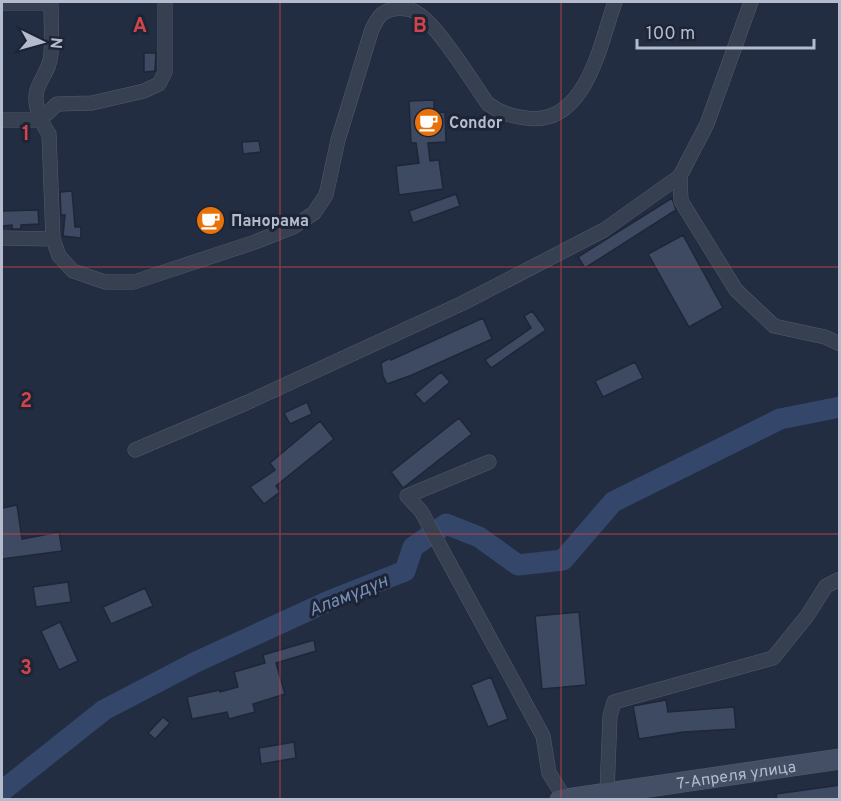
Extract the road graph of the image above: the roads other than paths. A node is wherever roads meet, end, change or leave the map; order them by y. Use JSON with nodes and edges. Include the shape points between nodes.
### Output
{"nodes":[{"id":1,"x":51,"y":2,"type":"edge"},
{"id":2,"x":165,"y":2,"type":"edge"},
{"id":3,"x":615,"y":2,"type":"edge"},
{"id":4,"x":751,"y":2,"type":"edge"},
{"id":5,"x":2,"y":3,"type":"edge"},
{"id":6,"x":2,"y":120,"type":"edge"},
{"id":7,"x":40,"y":120,"type":"junction"},
{"id":8,"x":680,"y":176,"type":"junction"},
{"id":9,"x":2,"y":238,"type":"edge"},
{"id":10,"x":53,"y":239,"type":"junction"},
{"id":11,"x":840,"y":344,"type":"edge"},
{"id":12,"x":135,"y":450,"type":"dead end"},
{"id":13,"x":489,"y":462,"type":"dead end"},
{"id":14,"x":840,"y":579,"type":"edge"},
{"id":15,"x":840,"y":759,"type":"edge"},
{"id":16,"x":607,"y":793,"type":"junction"},
{"id":17,"x":634,"y":794,"type":"edge"},
{"id":18,"x":563,"y":799,"type":"edge"}],
"edges":[{"from":1,"to":5,"type":"street"},
{"from":1,"to":7,"type":"street","via":[[51,56],[36,98]]},
{"from":2,"to":7,"type":"street","via":[[165,72],[159,84],[144,92],[92,103],[57,104]]},
{"from":3,"to":10,"type":"street","via":[[586,85],[569,107],[536,120],[501,113],[488,104],[435,29],[417,12],[404,8],[381,14],[372,29],[338,140],[326,195],[314,213],[293,227],[134,282],[105,282],[74,271],[59,256]]},
{"from":4,"to":8,"type":"street","via":[[707,124]]},
{"from":6,"to":7,"type":"street"},
{"from":7,"to":10,"type":"street","via":[[49,134]]},
{"from":8,"to":11,"type":"street","via":[[681,201],[736,290],[774,326]]},
{"from":8,"to":12,"type":"street","via":[[604,230],[463,303],[246,404]]},
{"from":9,"to":10,"type":"street"},
{"from":13,"to":18,"type":"street","via":[[407,496],[421,512],[543,736],[549,773]]},
{"from":14,"to":16,"type":"street","via":[[826,586],[773,658],[614,702]]},
{"from":15,"to":17,"type":"main road","name":"7-Апреля улица"},
{"from":16,"to":17,"type":"main road","name":"7-Апреля улица"},
{"from":16,"to":18,"type":"main road","name":"7-Апреля улица"}]}
